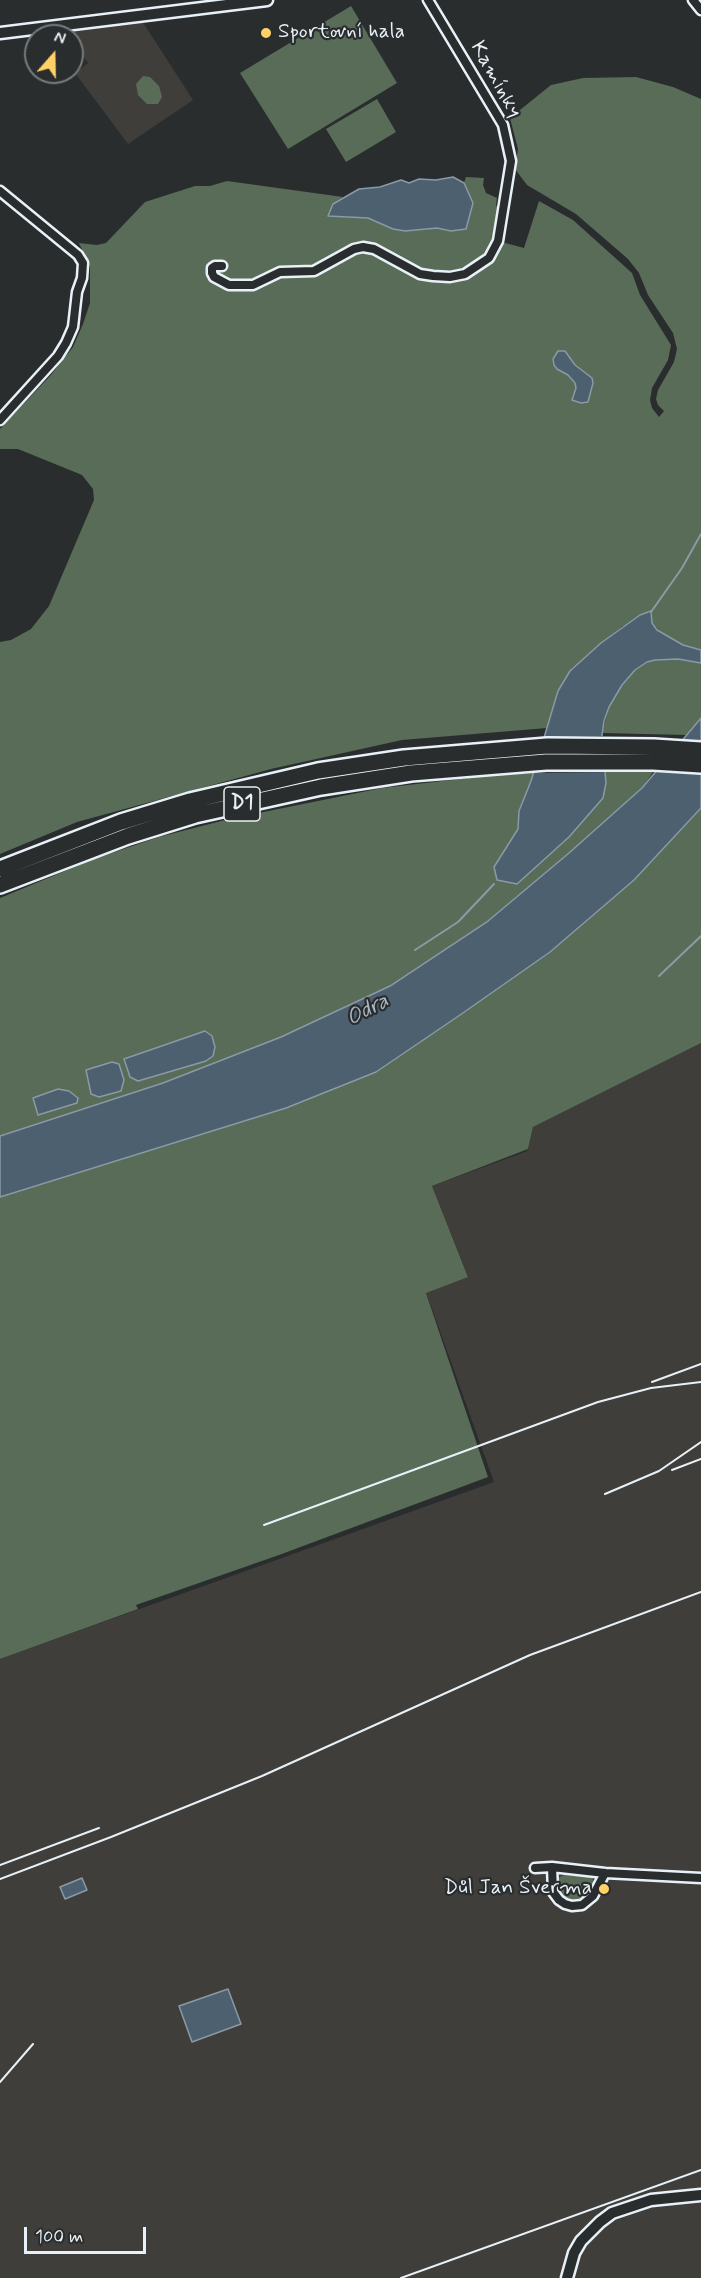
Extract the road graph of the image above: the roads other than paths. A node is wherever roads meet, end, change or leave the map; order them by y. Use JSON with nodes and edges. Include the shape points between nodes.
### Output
{"nodes":[{"id":1,"x":267,"y":0,"type":"edge"},
{"id":2,"x":428,"y":0,"type":"edge"},
{"id":3,"x":693,"y":0,"type":"edge"},
{"id":4,"x":701,"y":10,"type":"edge"},
{"id":5,"x":0,"y":33,"type":"edge"},
{"id":6,"x":0,"y":191,"type":"edge"},
{"id":7,"x":222,"y":266,"type":"dead end"},
{"id":8,"x":0,"y":420,"type":"edge"},
{"id":9,"x":701,"y":750,"type":"edge"},
{"id":10,"x":493,"y":757,"type":"junction"},
{"id":11,"x":701,"y":765,"type":"edge"},
{"id":12,"x":0,"y":868,"type":"edge"},
{"id":13,"x":0,"y":885,"type":"edge"},
{"id":14,"x":552,"y":1867,"type":"junction"},
{"id":15,"x":535,"y":1868,"type":"dead end"},
{"id":16,"x":605,"y":1873,"type":"junction"},
{"id":17,"x":701,"y":1878,"type":"edge"},
{"id":18,"x":701,"y":2195,"type":"edge"},
{"id":19,"x":567,"y":2278,"type":"edge"}],
"edges":[{"from":1,"to":5,"type":"street"},
{"from":2,"to":7,"type":"street","name":"Kamínky","via":[[503,125],[512,161],[498,241],[489,258],[465,274],[433,276],[420,274],[363,247],[314,270],[279,272],[253,285],[229,285],[214,277],[212,268]]},
{"from":3,"to":4,"type":"street"},
{"from":6,"to":8,"type":"street","via":[[83,263],[73,327],[66,343]]},
{"from":9,"to":10,"type":"highway","number":"D1","via":[[590,746]]},
{"from":10,"to":11,"type":"highway","number":"D1"},
{"from":10,"to":12,"type":"highway","number":"D1","via":[[404,758],[252,785],[121,822]]},
{"from":10,"to":13,"type":"highway","number":"D1","via":[[195,815]]},
{"from":14,"to":15,"type":"street"},
{"from":14,"to":16,"type":"street"},
{"from":14,"to":16,"type":"street","via":[[554,1894],[563,1903],[574,1906],[590,1900]]},
{"from":16,"to":17,"type":"street"},
{"from":18,"to":19,"type":"street","via":[[651,2200],[612,2213],[581,2241]]}]}
